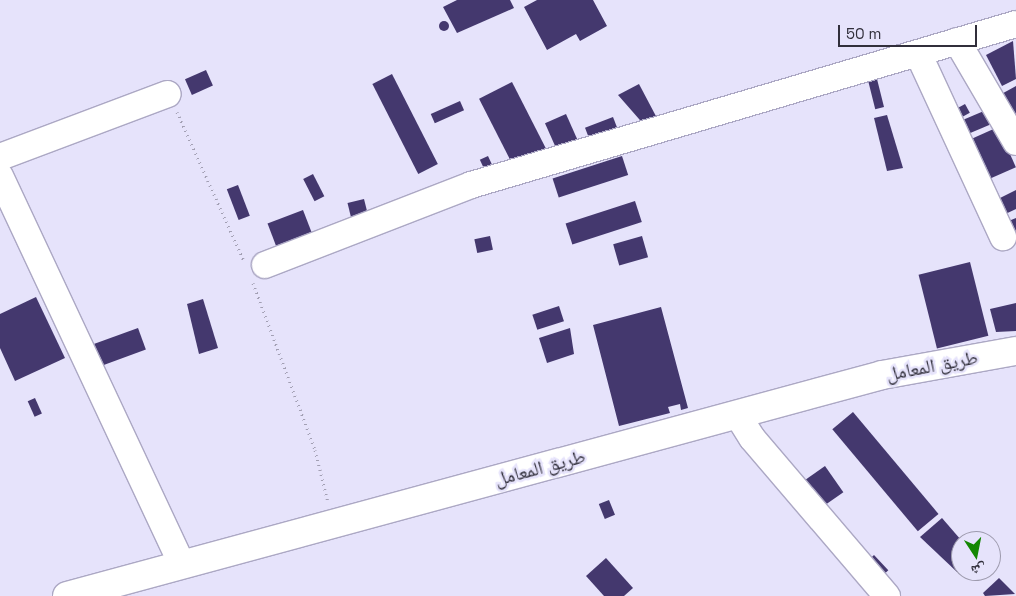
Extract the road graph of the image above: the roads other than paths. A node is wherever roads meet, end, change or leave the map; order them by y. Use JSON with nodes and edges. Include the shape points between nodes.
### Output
{"nodes":[{"id":1,"x":1016,"y":24,"type":"edge"},
{"id":2,"x":957,"y":41,"type":"junction"},
{"id":3,"x":918,"y":53,"type":"junction"},
{"id":4,"x":168,"y":94,"type":"road end"},
{"id":5,"x":1016,"y":142,"type":"edge"},
{"id":6,"x":0,"y":157,"type":"edge"},
{"id":7,"x":0,"y":176,"type":"edge"},
{"id":8,"x":1003,"y":237,"type":"dead end"},
{"id":9,"x":253,"y":268,"type":"road end"},
{"id":10,"x":1016,"y":350,"type":"edge"},
{"id":11,"x":737,"y":414,"type":"junction"},
{"id":12,"x":182,"y":565,"type":"junction"},
{"id":13,"x":67,"y":596,"type":"edge"},
{"id":14,"x":887,"y":596,"type":"edge"}],
"edges":[{"from":1,"to":2,"type":"street"},
{"from":2,"to":3,"type":"street"},
{"from":2,"to":5,"type":"street"},
{"from":3,"to":8,"type":"street"},
{"from":3,"to":9,"type":"street","via":[[471,186]]},
{"from":4,"to":6,"type":"street"},
{"from":7,"to":12,"type":"street"},
{"from":10,"to":11,"type":"main road","name":"طريق المعامل","via":[[882,375]]},
{"from":11,"to":12,"type":"main road","name":"طريق المعامل"},
{"from":11,"to":14,"type":"street","via":[[752,438]]},
{"from":12,"to":13,"type":"main road","name":"طريق المعامل"}]}
